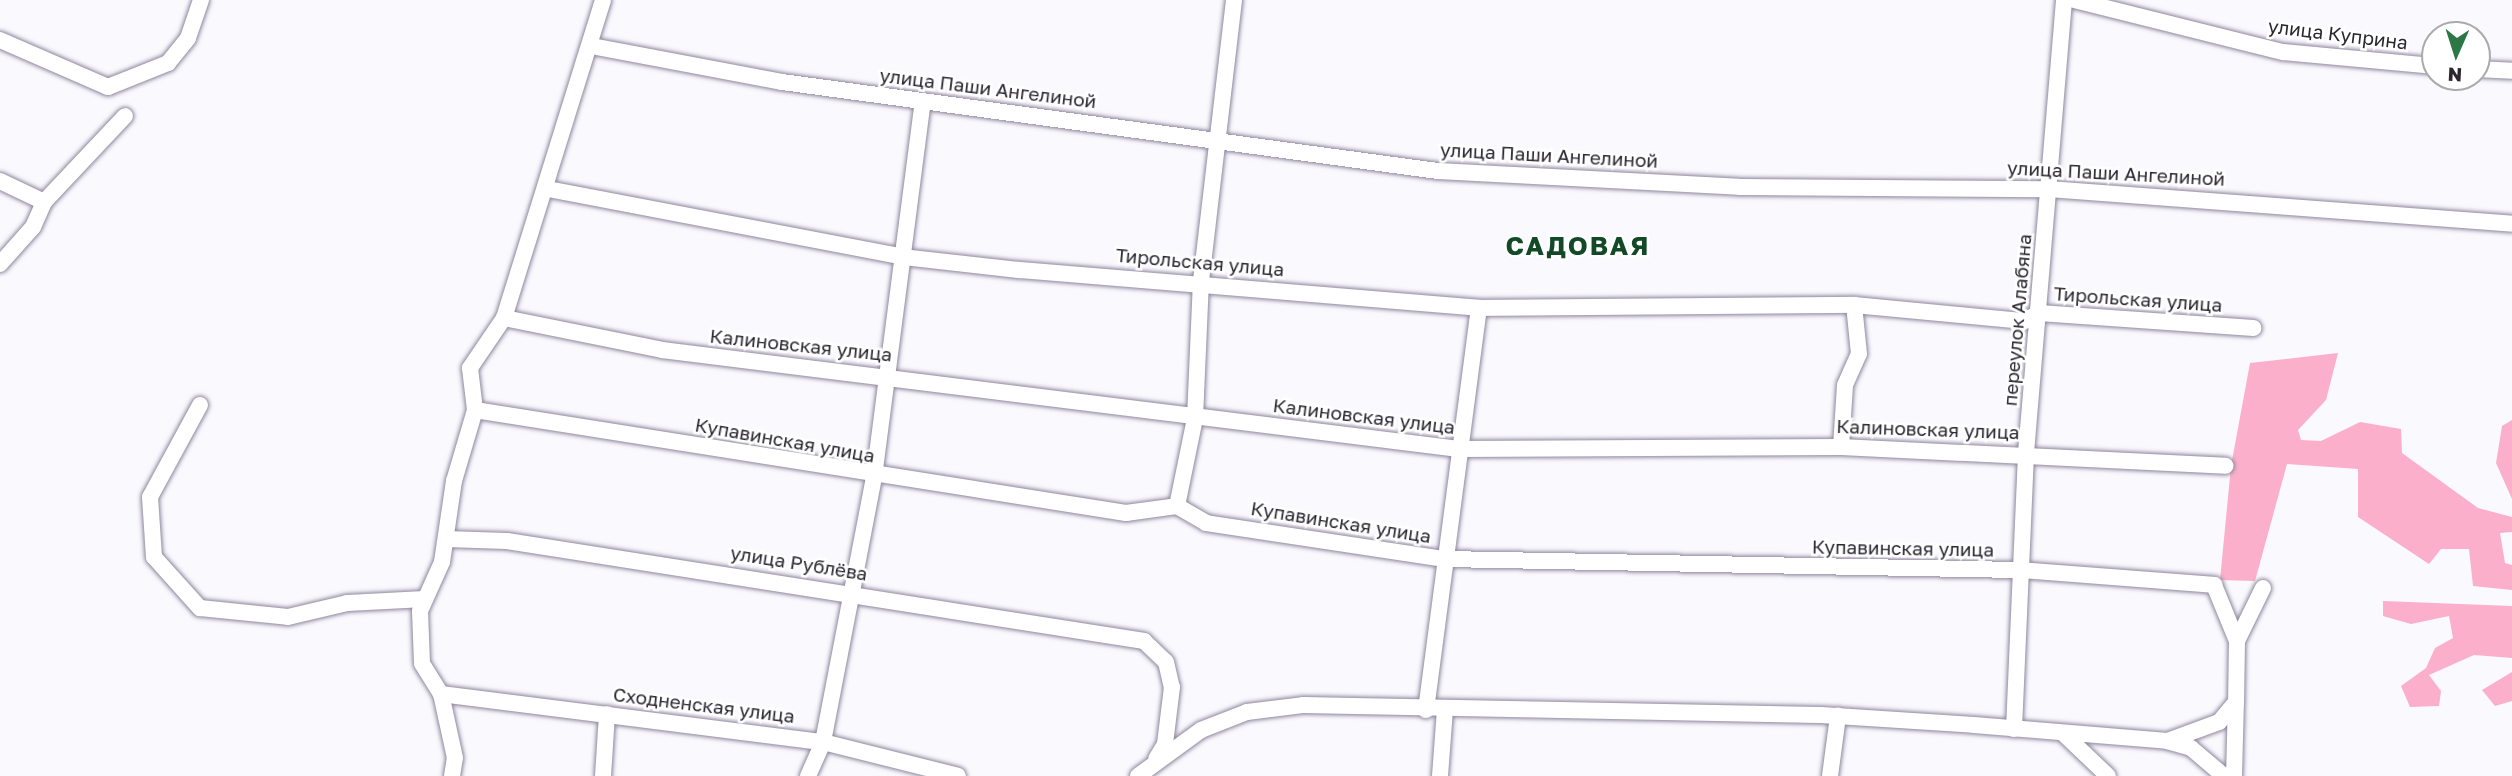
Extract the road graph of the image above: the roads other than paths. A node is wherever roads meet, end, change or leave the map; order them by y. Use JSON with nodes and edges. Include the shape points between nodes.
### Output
{"nodes":[{"id":1,"x":201,"y":0,"type":"edge"},
{"id":2,"x":603,"y":0,"type":"edge"},
{"id":3,"x":1234,"y":0,"type":"edge"},
{"id":4,"x":2064,"y":0,"type":"edge"},
{"id":5,"x":2074,"y":0,"type":"edge"},
{"id":6,"x":0,"y":40,"type":"edge"},
{"id":7,"x":592,"y":46,"type":"junction"},
{"id":8,"x":2421,"y":65,"type":"edge"},
{"id":9,"x":2491,"y":70,"type":"edge"},
{"id":10,"x":2512,"y":71,"type":"edge"},
{"id":11,"x":923,"y":101,"type":"junction"},
{"id":12,"x":125,"y":116,"type":"dead end"},
{"id":13,"x":1222,"y":141,"type":"junction"},
{"id":14,"x":0,"y":181,"type":"edge"},
{"id":15,"x":548,"y":189,"type":"junction"},
{"id":16,"x":2050,"y":189,"type":"junction"},
{"id":17,"x":44,"y":202,"type":"junction"},
{"id":18,"x":2512,"y":224,"type":"edge"},
{"id":19,"x":903,"y":257,"type":"junction"},
{"id":20,"x":0,"y":264,"type":"edge"},
{"id":21,"x":1201,"y":281,"type":"junction"},
{"id":22,"x":1854,"y":305,"type":"junction"},
{"id":23,"x":1479,"y":308,"type":"junction"},
{"id":24,"x":2039,"y":313,"type":"junction"},
{"id":25,"x":504,"y":318,"type":"junction"},
{"id":26,"x":2253,"y":328,"type":"dead end"},
{"id":27,"x":886,"y":375,"type":"junction"},
{"id":28,"x":200,"y":405,"type":"dead end"},
{"id":29,"x":475,"y":410,"type":"junction"},
{"id":30,"x":1195,"y":418,"type":"junction"},
{"id":31,"x":1841,"y":447,"type":"junction"},
{"id":32,"x":1459,"y":449,"type":"junction"},
{"id":33,"x":2026,"y":453,"type":"junction"},
{"id":34,"x":2226,"y":466,"type":"dead end"},
{"id":35,"x":874,"y":477,"type":"junction"},
{"id":36,"x":1177,"y":506,"type":"junction"},
{"id":37,"x":446,"y":539,"type":"junction"},
{"id":38,"x":1444,"y":559,"type":"junction"},
{"id":39,"x":2020,"y":570,"type":"junction"},
{"id":40,"x":2263,"y":588,"type":"dead end"},
{"id":41,"x":851,"y":592,"type":"junction"},
{"id":42,"x":425,"y":599,"type":"junction"},
{"id":43,"x":2237,"y":641,"type":"junction"},
{"id":44,"x":441,"y":694,"type":"junction"},
{"id":45,"x":2236,"y":702,"type":"junction"},
{"id":46,"x":1426,"y":710,"type":"junction"},
{"id":47,"x":1445,"y":710,"type":"junction"},
{"id":48,"x":607,"y":715,"type":"junction"},
{"id":49,"x":1838,"y":716,"type":"junction"},
{"id":50,"x":2014,"y":729,"type":"junction"},
{"id":51,"x":2063,"y":733,"type":"junction"},
{"id":52,"x":2167,"y":741,"type":"junction"},
{"id":53,"x":823,"y":742,"type":"junction"},
{"id":54,"x":1151,"y":766,"type":"junction"},
{"id":55,"x":452,"y":776,"type":"edge"},
{"id":56,"x":603,"y":776,"type":"edge"},
{"id":57,"x":808,"y":776,"type":"edge"},
{"id":58,"x":958,"y":776,"type":"edge"},
{"id":59,"x":1138,"y":776,"type":"edge"},
{"id":60,"x":1440,"y":776,"type":"edge"},
{"id":61,"x":1830,"y":776,"type":"edge"},
{"id":62,"x":2108,"y":776,"type":"edge"},
{"id":63,"x":2224,"y":776,"type":"edge"},
{"id":64,"x":2234,"y":776,"type":"edge"}],
"edges":[{"from":1,"to":6,"type":"street","via":[[188,38],[168,63],[108,87]]},
{"from":2,"to":7,"type":"street"},
{"from":3,"to":13,"type":"street"},
{"from":4,"to":16,"type":"street","name":"переулок Алабяна"},
{"from":5,"to":8,"type":"street","name":"улица Куприна","via":[[2283,52]]},
{"from":7,"to":11,"type":"street","name":"улица Паши Ангелиной"},
{"from":7,"to":15,"type":"street","via":[[567,109]]},
{"from":9,"to":10,"type":"street"},
{"from":11,"to":13,"type":"street","name":"улица Паши Ангелиной"},
{"from":11,"to":19,"type":"street"},
{"from":12,"to":17,"type":"street"},
{"from":13,"to":16,"type":"street","name":"улица Паши Ангелиной","via":[[1438,171],[1739,187]]},
{"from":13,"to":21,"type":"street"},
{"from":14,"to":17,"type":"street"},
{"from":15,"to":19,"type":"street","name":"Тирольская улица"},
{"from":15,"to":25,"type":"street"},
{"from":16,"to":18,"type":"street","name":"улица Паши Ангелиной"},
{"from":16,"to":24,"type":"street","name":"переулок Алабяна"},
{"from":17,"to":20,"type":"street","via":[[33,227]]},
{"from":19,"to":21,"type":"street","name":"Тирольская улица"},
{"from":19,"to":27,"type":"street"},
{"from":21,"to":23,"type":"street","name":"Тирольская улица"},
{"from":21,"to":30,"type":"street"},
{"from":22,"to":23,"type":"street","name":"Тирольская улица"},
{"from":22,"to":24,"type":"street","name":"Тирольская улица","via":[[2024,321]]},
{"from":22,"to":31,"type":"street","via":[[1859,354],[1845,385]]},
{"from":23,"to":32,"type":"street"},
{"from":24,"to":26,"type":"street","name":"Тирольская улица"},
{"from":24,"to":33,"type":"street","name":"переулок Алабяна"},
{"from":25,"to":27,"type":"street","name":"Калиновская улица","via":[[662,350]]},
{"from":25,"to":29,"type":"street","via":[[470,368]]},
{"from":27,"to":30,"type":"street","name":"Калиновская улица"},
{"from":27,"to":35,"type":"street"},
{"from":28,"to":42,"type":"street","via":[[150,496],[155,557],[200,608],[288,617],[347,603]]},
{"from":29,"to":35,"type":"street","name":"Купавинская улица"},
{"from":29,"to":37,"type":"street"},
{"from":30,"to":32,"type":"street","name":"Калиновская улица"},
{"from":30,"to":36,"type":"street"},
{"from":31,"to":32,"type":"street","name":"Калиновская улица"},
{"from":31,"to":33,"type":"street","name":"Калиновская улица"},
{"from":32,"to":38,"type":"street"},
{"from":33,"to":34,"type":"street","name":"Калиновская улица"},
{"from":33,"to":39,"type":"street","name":"переулок Алабяна"},
{"from":35,"to":36,"type":"street","name":"Купавинская улица","via":[[1126,513]]},
{"from":35,"to":41,"type":"street"},
{"from":36,"to":38,"type":"street","name":"Купавинская улица","via":[[1206,523]]},
{"from":37,"to":41,"type":"street","name":"улица Рублёва","via":[[507,541]]},
{"from":37,"to":42,"type":"street"},
{"from":38,"to":39,"type":"street","name":"Купавинская улица"},
{"from":38,"to":46,"type":"street"},
{"from":39,"to":43,"type":"street","name":"Купавинская улица","via":[[2214,585]]},
{"from":39,"to":50,"type":"street","name":"переулок Алабяна"},
{"from":40,"to":43,"type":"street"},
{"from":41,"to":53,"type":"street"},
{"from":41,"to":54,"type":"street","name":"улица Рублёва","via":[[1144,641],[1166,662],[1172,687],[1165,744]]},
{"from":42,"to":44,"type":"street","via":[[422,663]]},
{"from":43,"to":45,"type":"street"},
{"from":44,"to":48,"type":"street","name":"Сходненская улица"},
{"from":44,"to":55,"type":"street","via":[[455,758]]},
{"from":45,"to":52,"type":"street","via":[[2219,722]]},
{"from":45,"to":64,"type":"street"},
{"from":46,"to":47,"type":"street"},
{"from":46,"to":54,"type":"street","via":[[1267,709],[1201,730]]},
{"from":47,"to":49,"type":"street"},
{"from":47,"to":60,"type":"street"},
{"from":48,"to":53,"type":"street","name":"Сходненская улица"},
{"from":48,"to":56,"type":"street"},
{"from":49,"to":50,"type":"street"},
{"from":49,"to":61,"type":"street"},
{"from":50,"to":51,"type":"street"},
{"from":51,"to":52,"type":"street"},
{"from":51,"to":62,"type":"street"},
{"from":52,"to":63,"type":"street","via":[[2192,748]]},
{"from":53,"to":57,"type":"street"},
{"from":53,"to":58,"type":"street","name":"Сходненская улица"},
{"from":54,"to":59,"type":"street"}]}
